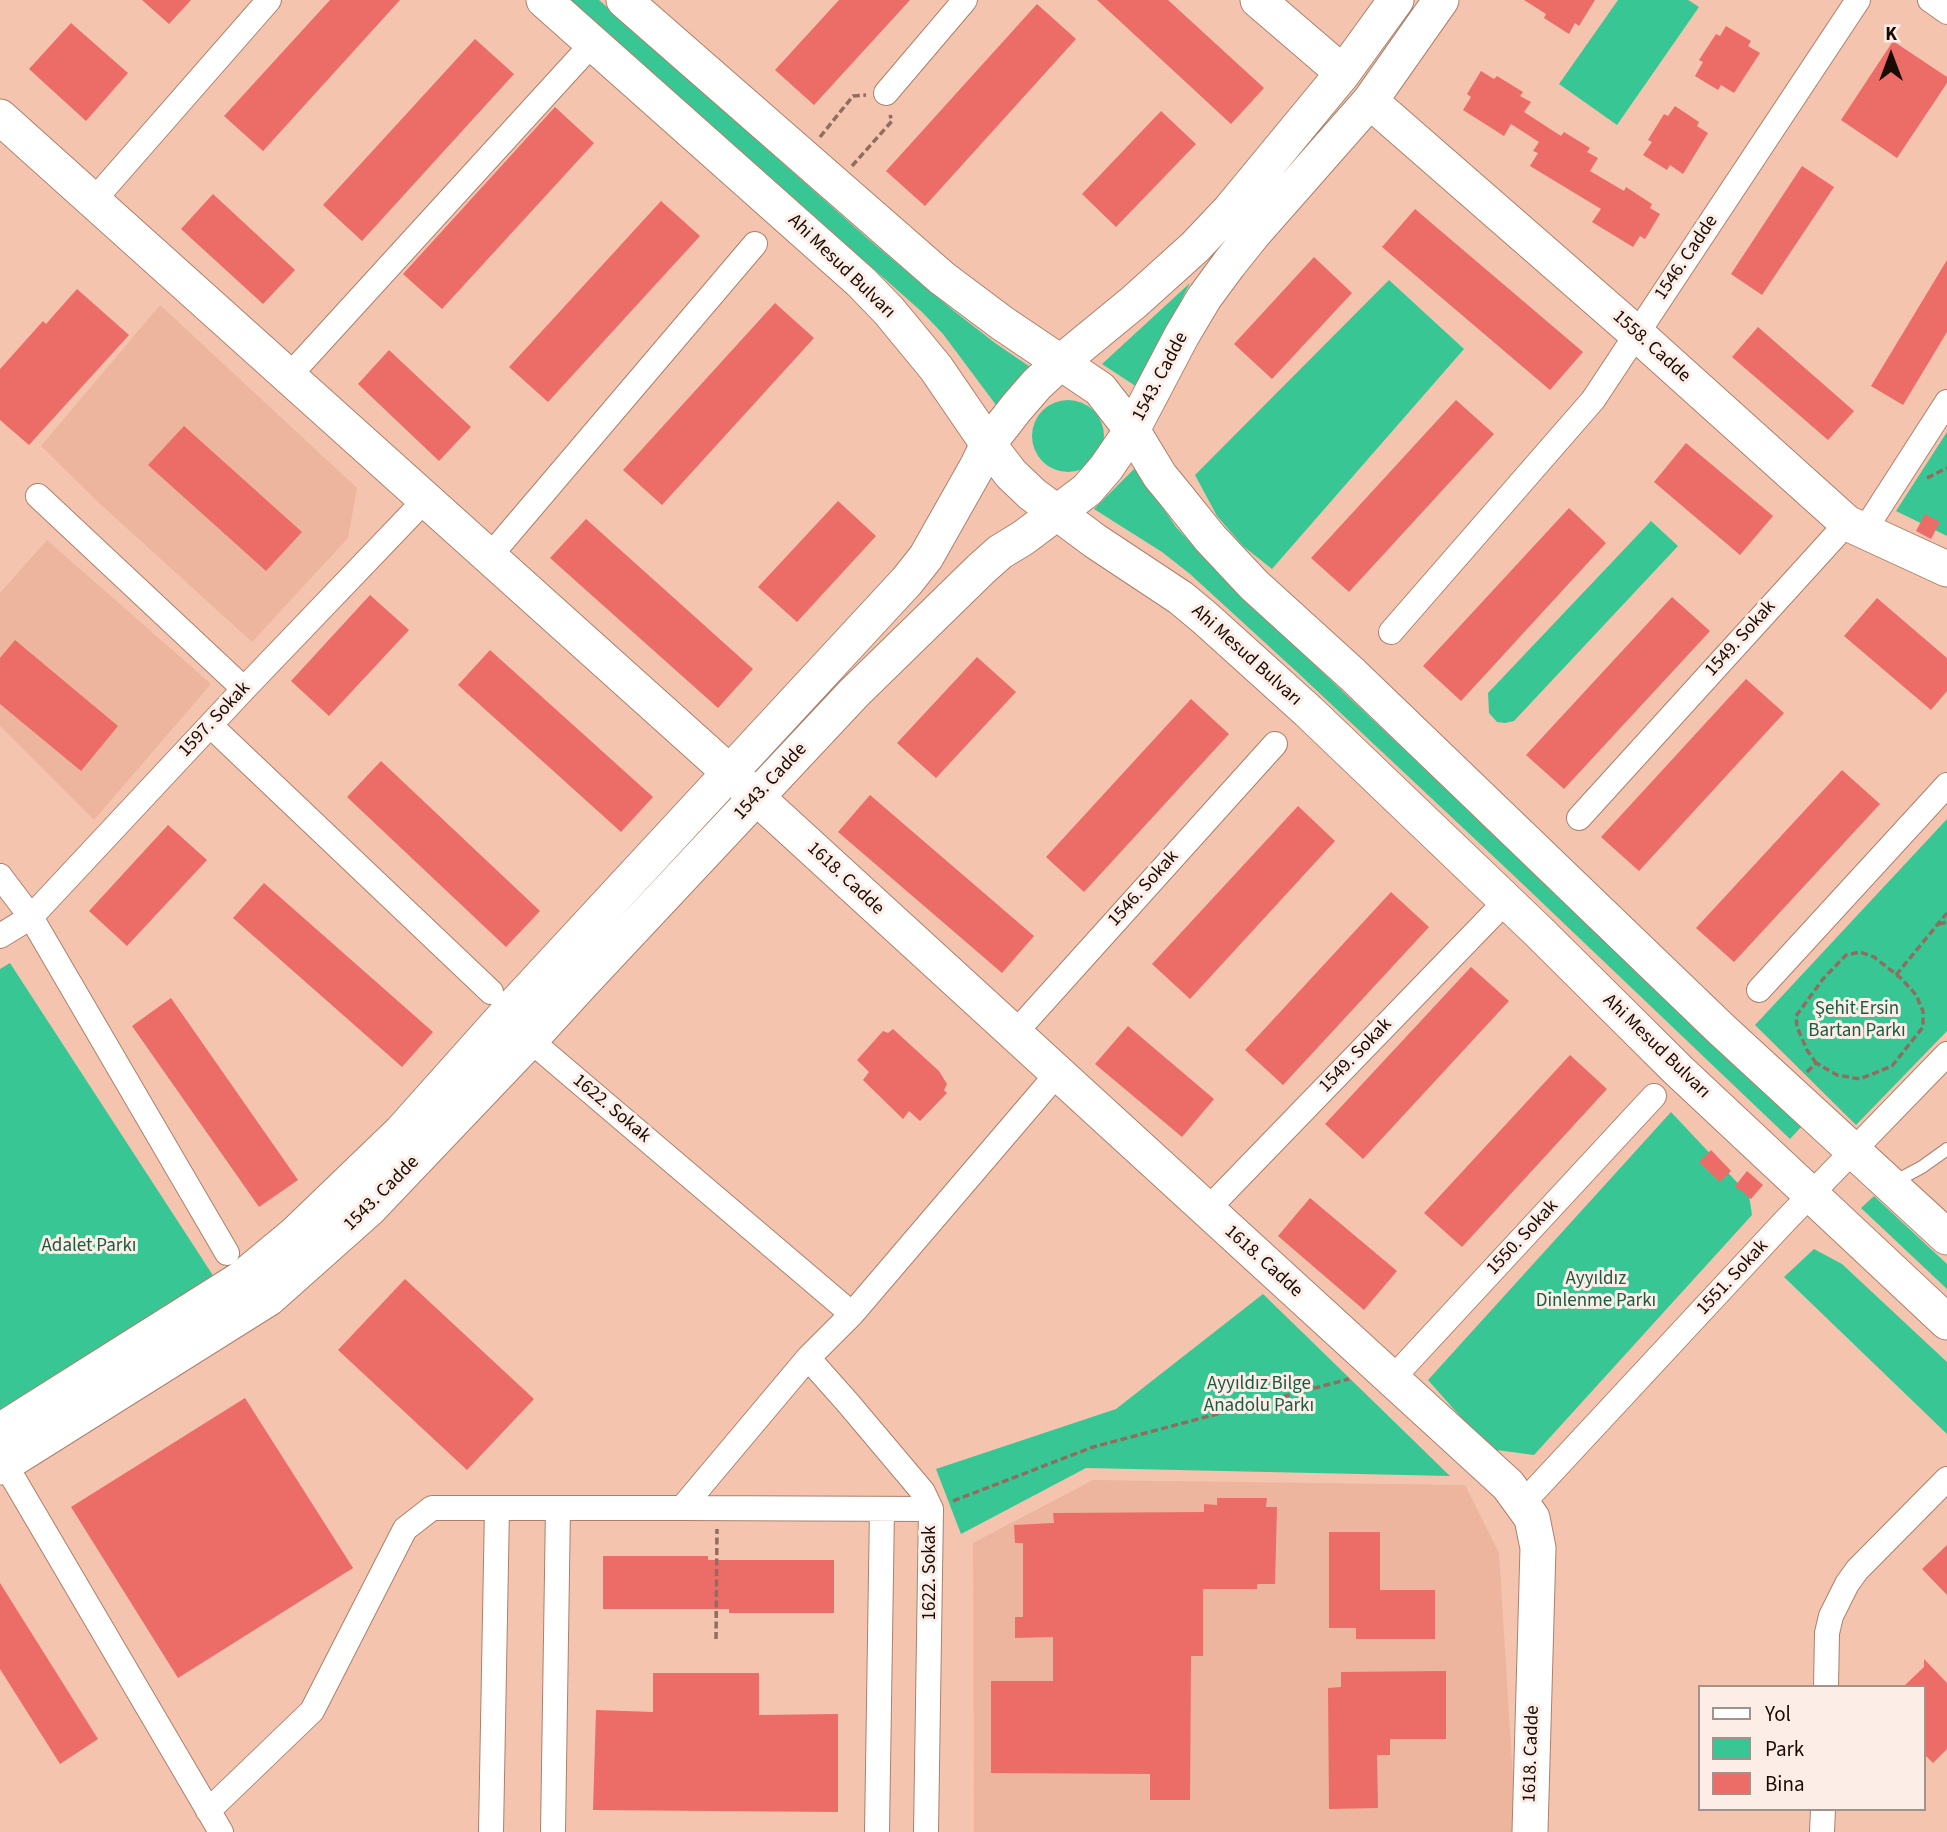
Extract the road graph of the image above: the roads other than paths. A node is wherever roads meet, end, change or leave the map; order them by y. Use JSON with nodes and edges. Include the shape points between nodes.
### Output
{"nodes":[{"id":1,"x":269,"y":0,"type":"edge"},
{"id":2,"x":544,"y":0,"type":"edge"},
{"id":3,"x":624,"y":0,"type":"edge"},
{"id":4,"x":965,"y":0,"type":"edge"},
{"id":5,"x":1258,"y":0,"type":"edge"},
{"id":6,"x":1396,"y":0,"type":"edge"},
{"id":7,"x":1441,"y":0,"type":"edge"},
{"id":8,"x":1858,"y":0,"type":"edge"},
{"id":9,"x":1930,"y":0,"type":"edge"},
{"id":10,"x":1947,"y":12,"type":"edge"},
{"id":11,"x":592,"y":44,"type":"junction"},
{"id":12,"x":1343,"y":73,"type":"junction"},
{"id":13,"x":886,"y":93,"type":"road end"},
{"id":14,"x":1370,"y":101,"type":"junction"},
{"id":15,"x":0,"y":117,"type":"edge"},
{"id":16,"x":94,"y":201,"type":"junction"},
{"id":17,"x":755,"y":244,"type":"dead end"},
{"id":18,"x":1637,"y":334,"type":"junction"},
{"id":19,"x":1061,"y":362,"type":"junction"},
{"id":20,"x":289,"y":376,"type":"junction"},
{"id":21,"x":1947,"y":402,"type":"edge"},
{"id":22,"x":1132,"y":430,"type":"junction"},
{"id":23,"x":988,"y":444,"type":"junction"},
{"id":24,"x":38,"y":496,"type":"dead end"},
{"id":25,"x":426,"y":499,"type":"junction"},
{"id":26,"x":1057,"y":513,"type":"junction"},
{"id":27,"x":1855,"y":527,"type":"junction"},
{"id":28,"x":489,"y":556,"type":"junction"},
{"id":29,"x":1947,"y":569,"type":"edge"},
{"id":30,"x":1391,"y":632,"type":"dead end"},
{"id":31,"x":244,"y":689,"type":"junction"},
{"id":32,"x":211,"y":726,"type":"junction"},
{"id":33,"x":1275,"y":744,"type":"dead end"},
{"id":34,"x":729,"y":772,"type":"junction"},
{"id":35,"x":1947,"y":785,"type":"edge"},
{"id":36,"x":757,"y":798,"type":"junction"},
{"id":37,"x":1579,"y":818,"type":"dead end"},
{"id":38,"x":0,"y":876,"type":"edge"},
{"id":39,"x":1506,"y":901,"type":"junction"},
{"id":40,"x":31,"y":917,"type":"junction"},
{"id":41,"x":0,"y":936,"type":"edge"},
{"id":42,"x":1759,"y":990,"type":"dead end"},
{"id":43,"x":491,"y":992,"type":"dead end"},
{"id":44,"x":1014,"y":1034,"type":"junction"},
{"id":45,"x":530,"y":1040,"type":"junction"},
{"id":46,"x":1947,"y":1054,"type":"edge"},
{"id":47,"x":1057,"y":1074,"type":"junction"},
{"id":48,"x":1654,"y":1096,"type":"dead end"},
{"id":49,"x":1947,"y":1149,"type":"edge"},
{"id":50,"x":1854,"y":1151,"type":"junction"},
{"id":51,"x":1889,"y":1184,"type":"junction"},
{"id":52,"x":1811,"y":1195,"type":"junction"},
{"id":53,"x":1207,"y":1210,"type":"junction"},
{"id":54,"x":1947,"y":1237,"type":"edge"},
{"id":55,"x":227,"y":1253,"type":"dead end"},
{"id":56,"x":852,"y":1314,"type":"junction"},
{"id":57,"x":1947,"y":1322,"type":"edge"},
{"id":58,"x":808,"y":1358,"type":"junction"},
{"id":59,"x":1387,"y":1375,"type":"junction"},
{"id":60,"x":2,"y":1454,"type":"edge"},
{"id":61,"x":1947,"y":1479,"type":"edge"},
{"id":62,"x":1522,"y":1504,"type":"junction"},
{"id":63,"x":497,"y":1508,"type":"junction"},
{"id":64,"x":558,"y":1508,"type":"junction"},
{"id":65,"x":682,"y":1508,"type":"junction"},
{"id":66,"x":882,"y":1509,"type":"junction"},
{"id":67,"x":931,"y":1509,"type":"junction"},
{"id":68,"x":1826,"y":1685,"type":"edge"},
{"id":69,"x":208,"y":1811,"type":"junction"},
{"id":70,"x":1823,"y":1811,"type":"edge"},
{"id":71,"x":221,"y":1832,"type":"edge"},
{"id":72,"x":491,"y":1832,"type":"edge"},
{"id":73,"x":553,"y":1832,"type":"edge"},
{"id":74,"x":877,"y":1832,"type":"edge"},
{"id":75,"x":926,"y":1832,"type":"edge"},
{"id":76,"x":1530,"y":1832,"type":"edge"},
{"id":77,"x":1822,"y":1832,"type":"edge"}],
"edges":[{"from":1,"to":16,"type":"street"},
{"from":2,"to":11,"type":"main road","name":"Ahi Mesud Bulvarı"},
{"from":3,"to":19,"type":"main road","via":[[942,278]]},
{"from":4,"to":13,"type":"street"},
{"from":5,"to":12,"type":"main road"},
{"from":6,"to":12,"type":"main road","name":"1543. Cadde"},
{"from":7,"to":14,"type":"main road","name":"1543. Cadde"},
{"from":8,"to":18,"type":"street","name":"1546. Cadde"},
{"from":9,"to":10,"type":"street"},
{"from":11,"to":20,"type":"street"},
{"from":11,"to":23,"type":"main road","name":"Ahi Mesud Bulvarı","via":[[861,282],[936,368]]},
{"from":12,"to":19,"type":"main road","name":"1543. Cadde","via":[[1195,247]]},
{"from":14,"to":18,"type":"main road","name":"1558. Cadde"},
{"from":14,"to":22,"type":"main road","name":"1543. Cadde","via":[[1223,273],[1182,335]]},
{"from":15,"to":16,"type":"main road","name":"1618. Cadde"},
{"from":16,"to":20,"type":"main road","name":"1618. Cadde"},
{"from":17,"to":28,"type":"street"},
{"from":18,"to":27,"type":"main road","name":"1558. Cadde"},
{"from":18,"to":30,"type":"street","name":"1546. Cadde","via":[[1593,400]]},
{"from":19,"to":22,"type":"main road","via":[[1100,389]]},
{"from":19,"to":23,"type":"main road","name":"1543. Cadde"},
{"from":20,"to":25,"type":"main road","name":"1618. Cadde"},
{"from":21,"to":27,"type":"street","name":"1549. Sokak"},
{"from":22,"to":26,"type":"main road","name":"1543. Cadde","via":[[1087,490]]},
{"from":22,"to":50,"type":"main road","via":[[1167,485],[1254,585]]},
{"from":23,"to":26,"type":"main road","name":"Ahi Mesud Bulvarı","via":[[1011,474]]},
{"from":23,"to":34,"type":"main road","name":"1543. Cadde","via":[[920,565]]},
{"from":24,"to":31,"type":"street"},
{"from":25,"to":28,"type":"main road","name":"1618. Cadde"},
{"from":25,"to":31,"type":"street","name":"1597. Sokak"},
{"from":26,"to":36,"type":"main road","name":"1543. Cadde","via":[[1000,552],[953,594]]},
{"from":26,"to":39,"type":"main road","name":"Ahi Mesud Bulvarı","via":[[1205,618]]},
{"from":27,"to":29,"type":"main road","name":"1558. Cadde"},
{"from":27,"to":37,"type":"street","name":"1549. Sokak"},
{"from":28,"to":34,"type":"main road","name":"1618. Cadde"},
{"from":31,"to":32,"type":"street","name":"1597. Sokak"},
{"from":32,"to":40,"type":"street","name":"1597. Sokak"},
{"from":32,"to":43,"type":"street"},
{"from":33,"to":44,"type":"street","name":"1546. Sokak"},
{"from":34,"to":36,"type":"main road","name":"1618. Cadde"},
{"from":34,"to":60,"type":"main road","name":"1543. Cadde","via":[[402,1131],[294,1235]]},
{"from":35,"to":42,"type":"street"},
{"from":36,"to":44,"type":"main road","name":"1618. Cadde"},
{"from":36,"to":45,"type":"main road","name":"1543. Cadde"},
{"from":38,"to":40,"type":"street"},
{"from":39,"to":52,"type":"main road","name":"Ahi Mesud Bulvarı"},
{"from":39,"to":53,"type":"street","name":"1549. Sokak"},
{"from":40,"to":41,"type":"street","name":"1597. Sokak"},
{"from":40,"to":55,"type":"street"},
{"from":44,"to":47,"type":"main road","name":"1618. Cadde"},
{"from":45,"to":56,"type":"street","name":"1622. Sokak"},
{"from":45,"to":60,"type":"main road","name":"1543. Cadde","via":[[369,1209],[269,1298]]},
{"from":46,"to":50,"type":"street","name":"1551. Sokak"},
{"from":47,"to":53,"type":"main road","name":"1618. Cadde"},
{"from":47,"to":56,"type":"street"},
{"from":48,"to":59,"type":"street","name":"1550. Sokak"},
{"from":49,"to":51,"type":"lane"},
{"from":50,"to":51,"type":"main road"},
{"from":50,"to":52,"type":"street","name":"1551. Sokak"},
{"from":51,"to":54,"type":"main road"},
{"from":52,"to":57,"type":"main road","name":"Ahi Mesud Bulvarı"},
{"from":52,"to":62,"type":"street","name":"1551. Sokak"},
{"from":53,"to":59,"type":"main road","name":"1618. Cadde"},
{"from":56,"to":58,"type":"street"},
{"from":58,"to":65,"type":"street"},
{"from":58,"to":67,"type":"street","name":"1622. Sokak","via":[[923,1492]]},
{"from":59,"to":62,"type":"main road","name":"1618. Cadde","via":[[1508,1485]]},
{"from":60,"to":69,"type":"street"},
{"from":61,"to":68,"type":"street","via":[[1847,1584],[1827,1633]]},
{"from":62,"to":76,"type":"main road","name":"1618. Cadde","via":[[1532,1518],[1538,1548]]},
{"from":63,"to":64,"type":"street"},
{"from":63,"to":69,"type":"street","via":[[432,1508],[405,1529],[312,1711]]},
{"from":63,"to":72,"type":"street"},
{"from":64,"to":65,"type":"street"},
{"from":64,"to":73,"type":"street"},
{"from":65,"to":66,"type":"street"},
{"from":66,"to":67,"type":"street"},
{"from":66,"to":74,"type":"street"},
{"from":67,"to":75,"type":"street","name":"1622. Sokak"},
{"from":69,"to":71,"type":"street"},
{"from":70,"to":77,"type":"street"}]}
